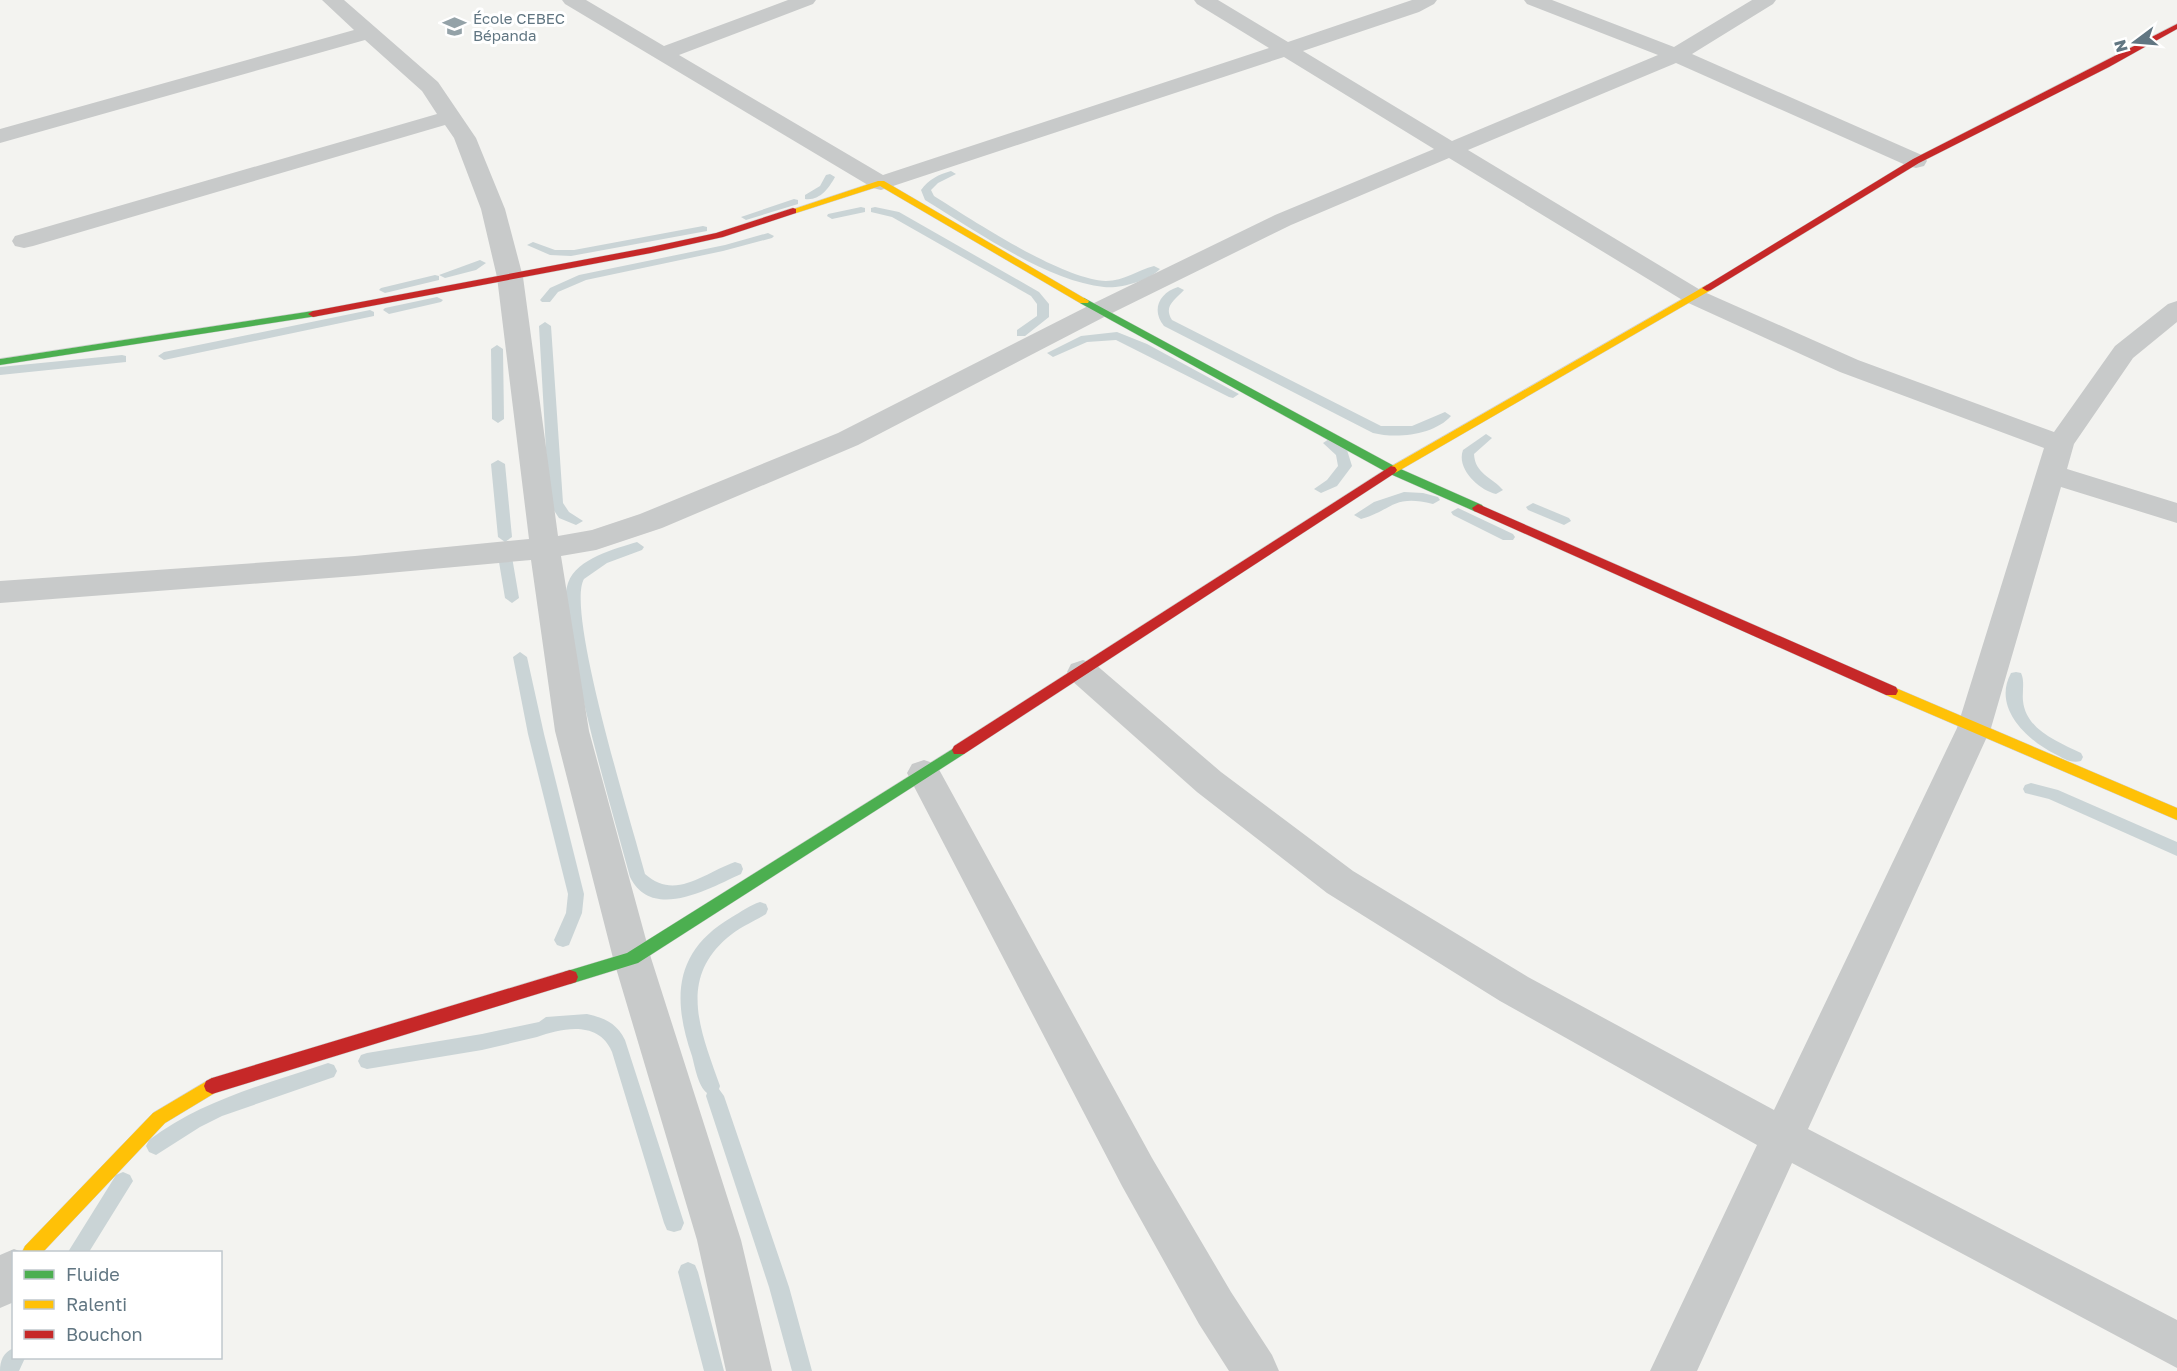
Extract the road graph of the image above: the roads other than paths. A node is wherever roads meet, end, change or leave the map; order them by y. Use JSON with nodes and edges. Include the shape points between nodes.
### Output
{"nodes":[{"id":1,"x":332,"y":0,"type":"edge"},
{"id":2,"x":572,"y":0,"type":"edge"},
{"id":3,"x":806,"y":0,"type":"edge"},
{"id":4,"x":1204,"y":0,"type":"edge"},
{"id":5,"x":1427,"y":0,"type":"edge"},
{"id":6,"x":1534,"y":0,"type":"edge"},
{"id":7,"x":1767,"y":0,"type":"edge"},
{"id":8,"x":2177,"y":26,"type":"edge"},
{"id":9,"x":368,"y":33,"type":"junction"},
{"id":10,"x":1285,"y":50,"type":"junction"},
{"id":11,"x":662,"y":54,"type":"junction"},
{"id":12,"x":1676,"y":55,"type":"junction"},
{"id":13,"x":450,"y":117,"type":"junction"},
{"id":14,"x":0,"y":136,"type":"edge"},
{"id":15,"x":1450,"y":151,"type":"junction"},
{"id":16,"x":1916,"y":161,"type":"junction"},
{"id":17,"x":881,"y":183,"type":"junction"},
{"id":18,"x":24,"y":241,"type":"dead end"},
{"id":19,"x":510,"y":277,"type":"junction"},
{"id":20,"x":1692,"y":296,"type":"junction"},
{"id":21,"x":2177,"y":309,"type":"edge"},
{"id":22,"x":1099,"y":310,"type":"junction"},
{"id":23,"x":0,"y":362,"type":"edge"},
{"id":24,"x":2055,"y":459,"type":"junction"},
{"id":25,"x":1392,"y":470,"type":"junction"},
{"id":26,"x":2177,"y":513,"type":"edge"},
{"id":27,"x":544,"y":548,"type":"junction"},
{"id":28,"x":0,"y":591,"type":"edge"},
{"id":29,"x":1083,"y":672,"type":"junction"},
{"id":30,"x":1974,"y":728,"type":"junction"},
{"id":31,"x":924,"y":773,"type":"junction"},
{"id":32,"x":2177,"y":814,"type":"edge"},
{"id":33,"x":632,"y":958,"type":"junction"},
{"id":34,"x":1783,"y":1137,"type":"junction"},
{"id":35,"x":32,"y":1251,"type":"edge"},
{"id":36,"x":12,"y":1273,"type":"edge"},
{"id":37,"x":0,"y":1286,"type":"edge"},
{"id":38,"x":2177,"y":1345,"type":"edge"},
{"id":39,"x":749,"y":1371,"type":"edge"},
{"id":40,"x":1256,"y":1371,"type":"edge"},
{"id":41,"x":1673,"y":1371,"type":"edge"}],
"edges":[{"from":1,"to":9,"type":"street"},
{"from":2,"to":11,"type":"street"},
{"from":3,"to":11,"type":"street"},
{"from":4,"to":10,"type":"street"},
{"from":5,"to":10,"type":"street"},
{"from":6,"to":12,"type":"street"},
{"from":7,"to":12,"type":"street"},
{"from":8,"to":16,"type":"street"},
{"from":9,"to":13,"type":"street","via":[[430,87]]},
{"from":9,"to":14,"type":"street"},
{"from":10,"to":15,"type":"street"},
{"from":10,"to":17,"type":"street"},
{"from":11,"to":17,"type":"street"},
{"from":12,"to":15,"type":"street"},
{"from":12,"to":16,"type":"street"},
{"from":13,"to":18,"type":"street"},
{"from":13,"to":19,"type":"street","via":[[465,138],[493,209]]},
{"from":15,"to":20,"type":"street"},
{"from":15,"to":22,"type":"street","via":[[1283,220]]},
{"from":16,"to":20,"type":"street"},
{"from":17,"to":19,"type":"street","via":[[719,235]]},
{"from":17,"to":22,"type":"street"},
{"from":19,"to":23,"type":"street","via":[[286,319]]},
{"from":19,"to":27,"type":"street"},
{"from":20,"to":24,"type":"street"},
{"from":20,"to":25,"type":"street"},
{"from":21,"to":24,"type":"street","via":[[2124,352]]},
{"from":22,"to":25,"type":"street"},
{"from":22,"to":27,"type":"street","via":[[848,439],[651,521],[596,540]]},
{"from":24,"to":26,"type":"street"},
{"from":24,"to":30,"type":"street"},
{"from":25,"to":29,"type":"street"},
{"from":25,"to":30,"type":"street"},
{"from":27,"to":28,"type":"street","via":[[355,566]]},
{"from":27,"to":33,"type":"street","via":[[572,731]]},
{"from":29,"to":31,"type":"street"},
{"from":29,"to":34,"type":"street","via":[[1209,782],[1340,882],[1514,989]]},
{"from":30,"to":32,"type":"street"},
{"from":30,"to":34,"type":"street"},
{"from":31,"to":33,"type":"street"},
{"from":31,"to":40,"type":"street","via":[[1137,1172]]},
{"from":33,"to":35,"type":"street","via":[[216,1084],[159,1118]]},
{"from":33,"to":39,"type":"street","via":[[719,1240]]},
{"from":34,"to":38,"type":"street"},
{"from":34,"to":41,"type":"street"},
{"from":36,"to":37,"type":"street"}]}
